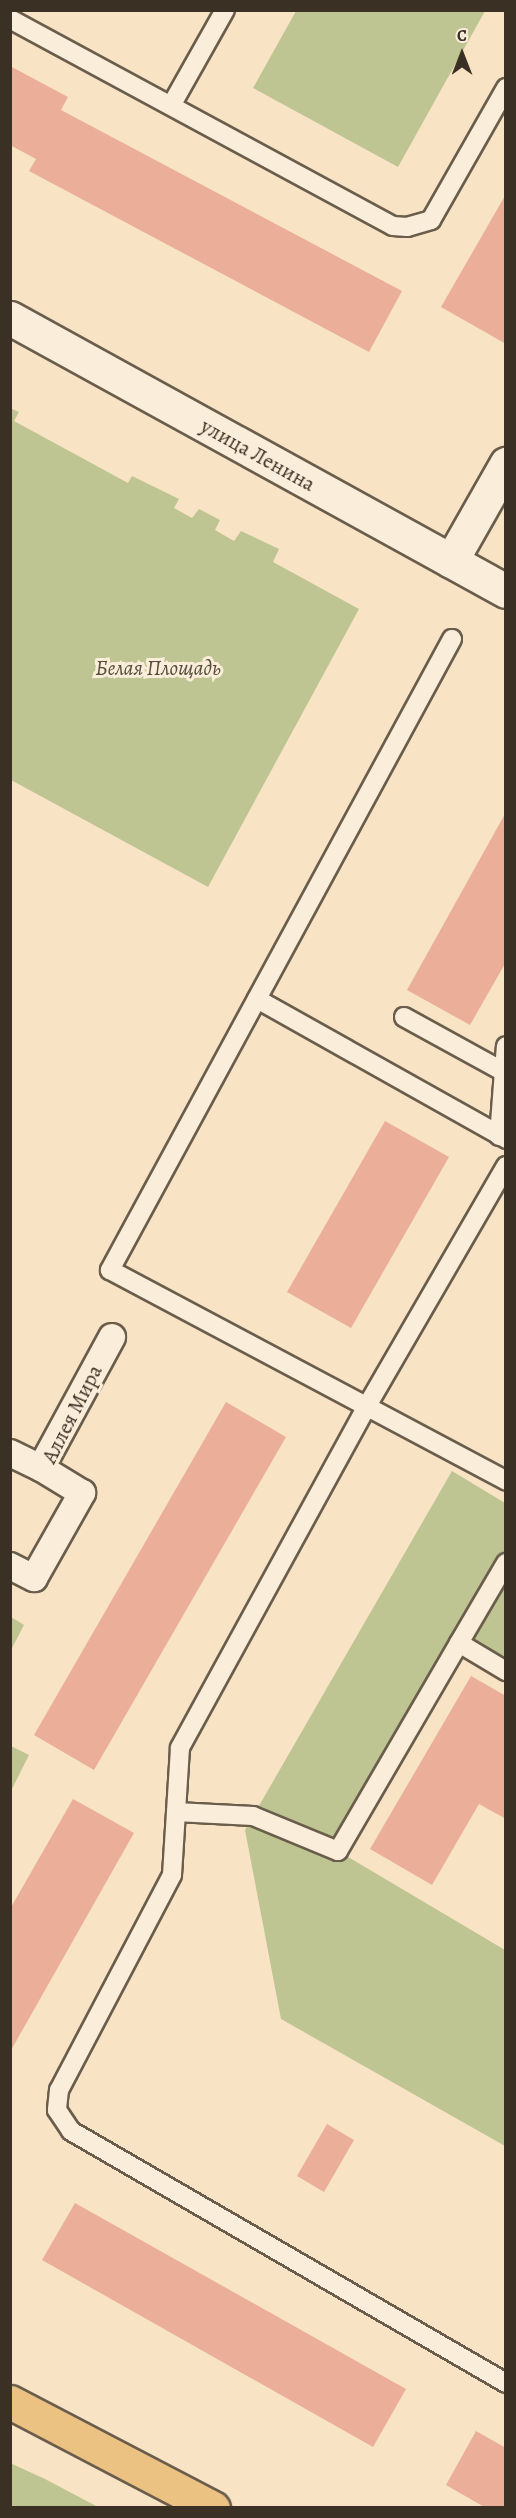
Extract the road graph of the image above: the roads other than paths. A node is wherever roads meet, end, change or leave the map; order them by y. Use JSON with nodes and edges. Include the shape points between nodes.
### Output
{"nodes":[{"id":1,"x":225,"y":10,"type":"edge"},
{"id":2,"x":10,"y":19,"type":"edge"},
{"id":3,"x":506,"y":88,"type":"edge"},
{"id":4,"x":172,"y":104,"type":"junction"},
{"id":5,"x":10,"y":318,"type":"edge"},
{"id":6,"x":506,"y":464,"type":"edge"},
{"id":7,"x":451,"y":561,"type":"junction"},
{"id":8,"x":506,"y":591,"type":"edge"},
{"id":9,"x":452,"y":639,"type":"dead end"},
{"id":10,"x":257,"y":999,"type":"junction"},
{"id":11,"x":404,"y":1017,"type":"dead end"},
{"id":12,"x":506,"y":1046,"type":"edge"},
{"id":13,"x":503,"y":1072,"type":"edge"},
{"id":14,"x":502,"y":1138,"type":"edge"},
{"id":15,"x":506,"y":1166,"type":"edge"},
{"id":16,"x":112,"y":1337,"type":"dead end"},
{"id":17,"x":367,"y":1406,"type":"junction"},
{"id":18,"x":10,"y":1453,"type":"edge"},
{"id":19,"x":41,"y":1468,"type":"junction"},
{"id":20,"x":506,"y":1481,"type":"edge"},
{"id":21,"x":506,"y":1563,"type":"edge"},
{"id":22,"x":10,"y":1566,"type":"edge"},
{"id":23,"x":459,"y":1643,"type":"junction"},
{"id":24,"x":506,"y":1671,"type":"edge"},
{"id":25,"x":176,"y":1812,"type":"junction"},
{"id":26,"x":506,"y":2383,"type":"edge"},
{"id":27,"x":10,"y":2402,"type":"edge"},
{"id":28,"x":213,"y":2508,"type":"edge"}],
"edges":[{"from":1,"to":4,"type":"lane"},
{"from":2,"to":4,"type":"lane"},
{"from":3,"to":4,"type":"lane","via":[[430,220],[407,227],[393,226]]},
{"from":5,"to":7,"type":"main road","name":"улица Ленина"},
{"from":6,"to":7,"type":"main road"},
{"from":7,"to":8,"type":"main road","name":"улица Ленина"},
{"from":9,"to":10,"type":"lane"},
{"from":10,"to":14,"type":"lane"},
{"from":10,"to":17,"type":"lane","via":[[110,1270]]},
{"from":11,"to":13,"type":"lane"},
{"from":12,"to":13,"type":"lane"},
{"from":13,"to":14,"type":"lane"},
{"from":15,"to":17,"type":"lane"},
{"from":16,"to":19,"type":"street","name":"Аллея Мира"},
{"from":17,"to":20,"type":"lane"},
{"from":17,"to":25,"type":"lane","via":[[180,1748]]},
{"from":18,"to":19,"type":"street","name":"Аллея Мира"},
{"from":19,"to":22,"type":"street","name":"Аллея Мира","via":[[82,1493],[34,1578]]},
{"from":21,"to":23,"type":"lane"},
{"from":23,"to":24,"type":"lane"},
{"from":23,"to":25,"type":"lane","via":[[338,1851],[253,1816]]},
{"from":25,"to":26,"type":"lane","via":[[172,1875],[59,2090],[57,2110],[71,2131]]},
{"from":27,"to":28,"type":"main road"}]}
